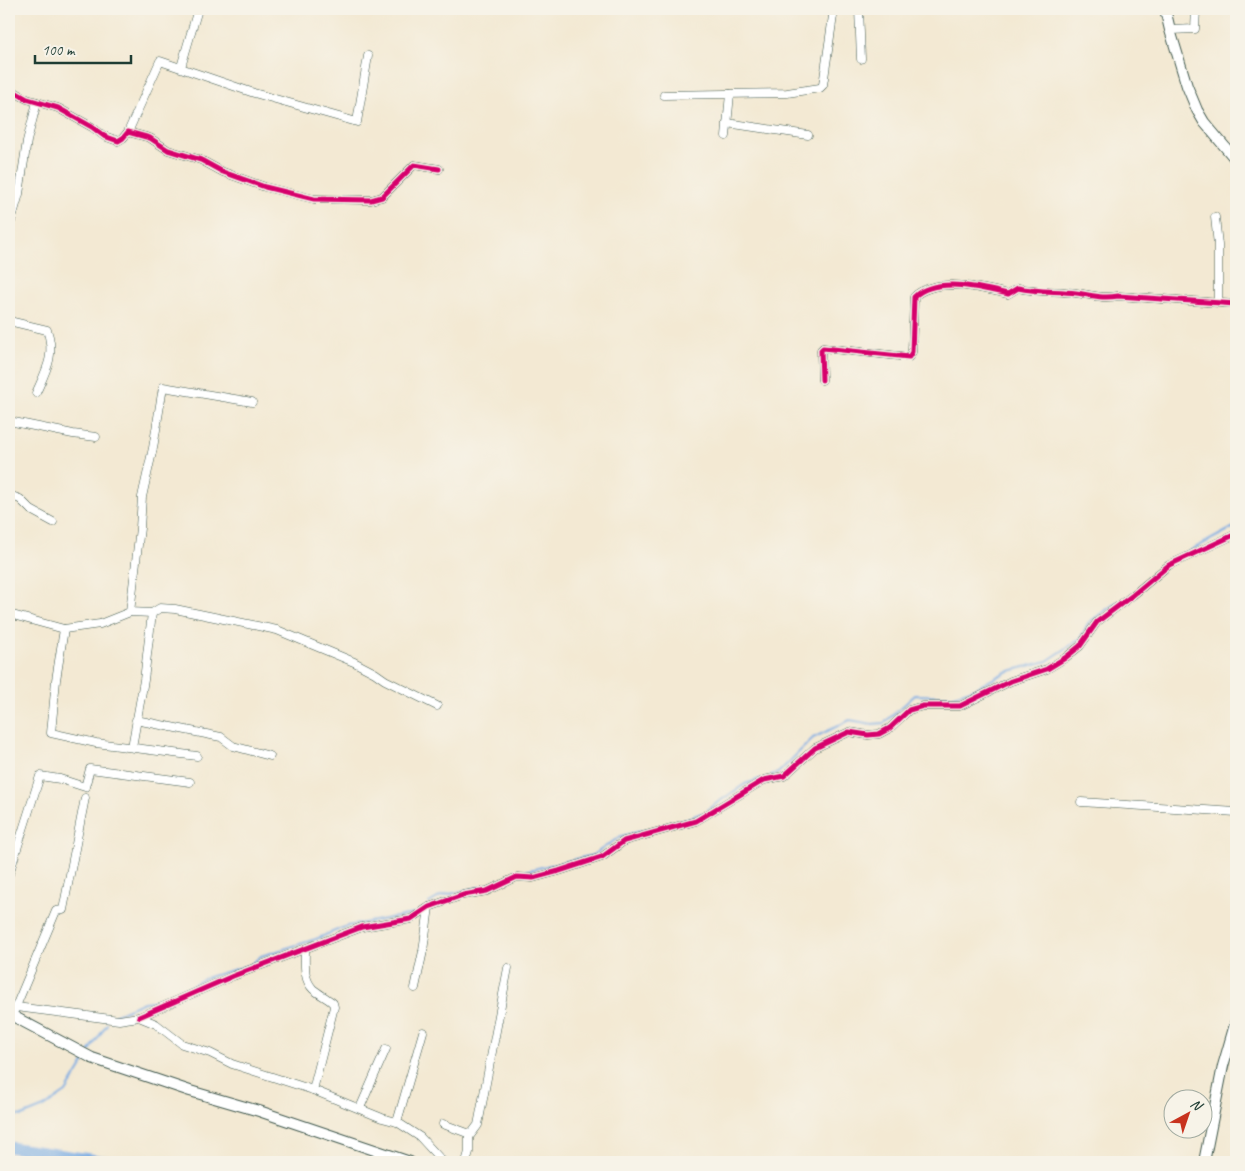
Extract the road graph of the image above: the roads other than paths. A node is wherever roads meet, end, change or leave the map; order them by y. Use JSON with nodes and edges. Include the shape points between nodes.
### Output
{"nodes":[{"id":1,"x":198,"y":9,"type":"edge"},
{"id":2,"x":834,"y":9,"type":"edge"},
{"id":3,"x":859,"y":9,"type":"edge"},
{"id":4,"x":1165,"y":9,"type":"edge"},
{"id":5,"x":1196,"y":9,"type":"edge"},
{"id":6,"x":1170,"y":30,"type":"junction"},
{"id":7,"x":368,"y":56,"type":"dead end"},
{"id":8,"x":861,"y":59,"type":"dead end"},
{"id":9,"x":181,"y":67,"type":"junction"},
{"id":10,"x":9,"y":91,"type":"edge"},
{"id":11,"x":730,"y":94,"type":"junction"},
{"id":12,"x":664,"y":95,"type":"dead end"},
{"id":13,"x":37,"y":102,"type":"junction"},
{"id":14,"x":727,"y":123,"type":"junction"},
{"id":15,"x":128,"y":132,"type":"junction"},
{"id":16,"x":808,"y":135,"type":"dead end"},
{"id":17,"x":726,"y":136,"type":"dead end"},
{"id":18,"x":1236,"y":160,"type":"edge"},
{"id":19,"x":439,"y":169,"type":"dead end"},
{"id":20,"x":1214,"y":217,"type":"dead end"},
{"id":21,"x":9,"y":228,"type":"edge"},
{"id":22,"x":1218,"y":302,"type":"junction"},
{"id":23,"x":1236,"y":304,"type":"edge"},
{"id":24,"x":9,"y":321,"type":"edge"},
{"id":25,"x":822,"y":380,"type":"dead end"},
{"id":26,"x":36,"y":393,"type":"dead end"},
{"id":27,"x":252,"y":402,"type":"dead end"},
{"id":28,"x":9,"y":421,"type":"edge"},
{"id":29,"x":96,"y":437,"type":"dead end"},
{"id":30,"x":9,"y":495,"type":"edge"},
{"id":31,"x":53,"y":522,"type":"dead end"},
{"id":32,"x":1236,"y":534,"type":"edge"},
{"id":33,"x":130,"y":612,"type":"junction"},
{"id":34,"x":152,"y":613,"type":"junction"},
{"id":35,"x":9,"y":614,"type":"edge"},
{"id":36,"x":64,"y":629,"type":"junction"},
{"id":37,"x":438,"y":706,"type":"dead end"},
{"id":38,"x":136,"y":720,"type":"junction"},
{"id":39,"x":132,"y":747,"type":"junction"},
{"id":40,"x":197,"y":756,"type":"dead end"},
{"id":41,"x":270,"y":756,"type":"dead end"},
{"id":42,"x":190,"y":782,"type":"dead end"},
{"id":43,"x":85,"y":798,"type":"dead end"},
{"id":44,"x":1081,"y":802,"type":"dead end"},
{"id":45,"x":1236,"y":812,"type":"edge"},
{"id":46,"x":9,"y":874,"type":"edge"},
{"id":47,"x":429,"y":907,"type":"junction"},
{"id":48,"x":305,"y":950,"type":"junction"},
{"id":49,"x":508,"y":968,"type":"dead end"},
{"id":50,"x":415,"y":988,"type":"dead end"},
{"id":51,"x":12,"y":1012,"type":"edge"},
{"id":52,"x":139,"y":1017,"type":"junction"},
{"id":53,"x":1236,"y":1021,"type":"edge"},
{"id":54,"x":423,"y":1032,"type":"dead end"},
{"id":55,"x":386,"y":1049,"type":"dead end"},
{"id":56,"x":313,"y":1090,"type":"junction"},
{"id":57,"x":360,"y":1108,"type":"junction"},
{"id":58,"x":397,"y":1122,"type":"junction"},
{"id":59,"x":442,"y":1124,"type":"dead end"},
{"id":60,"x":470,"y":1134,"type":"junction"},
{"id":61,"x":410,"y":1162,"type":"edge"},
{"id":62,"x":443,"y":1162,"type":"edge"},
{"id":63,"x":466,"y":1162,"type":"edge"},
{"id":64,"x":1204,"y":1162,"type":"edge"}],
"edges":[{"from":1,"to":9,"type":"street"},
{"from":2,"to":11,"type":"street","via":[[820,88],[787,93]]},
{"from":3,"to":8,"type":"street"},
{"from":4,"to":6,"type":"street"},
{"from":5,"to":6,"type":"street","via":[[1195,29]]},
{"from":6,"to":18,"type":"street","via":[[1186,86],[1197,110]]},
{"from":7,"to":9,"type":"street","via":[[357,122],[254,93]]},
{"from":9,"to":15,"type":"street","via":[[160,61]]},
{"from":10,"to":13,"type":"street"},
{"from":11,"to":12,"type":"street"},
{"from":11,"to":14,"type":"street"},
{"from":13,"to":15,"type":"street","via":[[58,108],[118,141]]},
{"from":13,"to":21,"type":"street"},
{"from":14,"to":16,"type":"street"},
{"from":14,"to":17,"type":"street"},
{"from":15,"to":19,"type":"street","via":[[150,138],[168,150],[201,160],[223,172],[314,199],[370,200],[382,197],[414,165]]},
{"from":20,"to":22,"type":"street","via":[[1218,245]]},
{"from":22,"to":23,"type":"street"},
{"from":22,"to":25,"type":"street","via":[[1118,296],[1100,298],[1018,288],[1008,294],[948,284],[931,287],[914,297],[912,355],[823,348]]},
{"from":24,"to":26,"type":"street","via":[[48,330],[49,367]]},
{"from":27,"to":33,"type":"street","via":[[163,387],[142,497]]},
{"from":28,"to":29,"type":"street"},
{"from":30,"to":31,"type":"street"},
{"from":32,"to":47,"type":"street","via":[[1169,565],[1097,622],[1073,652],[1047,669],[1011,681],[960,706],[923,706],[909,710],[879,734],[849,732],[814,748],[784,776],[764,780],[696,821],[624,841],[602,856],[558,871],[533,878],[517,877],[487,891]]},
{"from":33,"to":34,"type":"street"},
{"from":33,"to":36,"type":"street","via":[[100,624]]},
{"from":34,"to":37,"type":"street","via":[[160,608],[175,609],[277,630],[354,662]]},
{"from":34,"to":38,"type":"street"},
{"from":35,"to":36,"type":"street"},
{"from":36,"to":39,"type":"street","via":[[51,733],[96,744]]},
{"from":38,"to":39,"type":"street"},
{"from":38,"to":41,"type":"street","via":[[221,737],[233,746]]},
{"from":39,"to":40,"type":"street"},
{"from":42,"to":46,"type":"street","via":[[90,769],[86,787],[40,776]]},
{"from":43,"to":51,"type":"street","via":[[63,910],[56,911]]},
{"from":44,"to":45,"type":"street"},
{"from":47,"to":48,"type":"street","via":[[411,918],[362,927]]},
{"from":47,"to":50,"type":"street"},
{"from":48,"to":52,"type":"street","via":[[233,976]]},
{"from":48,"to":56,"type":"street","via":[[308,982],[334,1007]]},
{"from":49,"to":60,"type":"street","via":[[478,1125]]},
{"from":51,"to":52,"type":"street","via":[[119,1020]]},
{"from":51,"to":61,"type":"street","via":[[92,1058]]},
{"from":52,"to":56,"type":"street","via":[[156,1024],[182,1044]]},
{"from":53,"to":64,"type":"street","via":[[1223,1066]]},
{"from":54,"to":58,"type":"street"},
{"from":55,"to":57,"type":"street"},
{"from":56,"to":57,"type":"street"},
{"from":57,"to":58,"type":"street"},
{"from":58,"to":62,"type":"street","via":[[420,1137]]},
{"from":59,"to":60,"type":"street"},
{"from":60,"to":63,"type":"street"}]}
